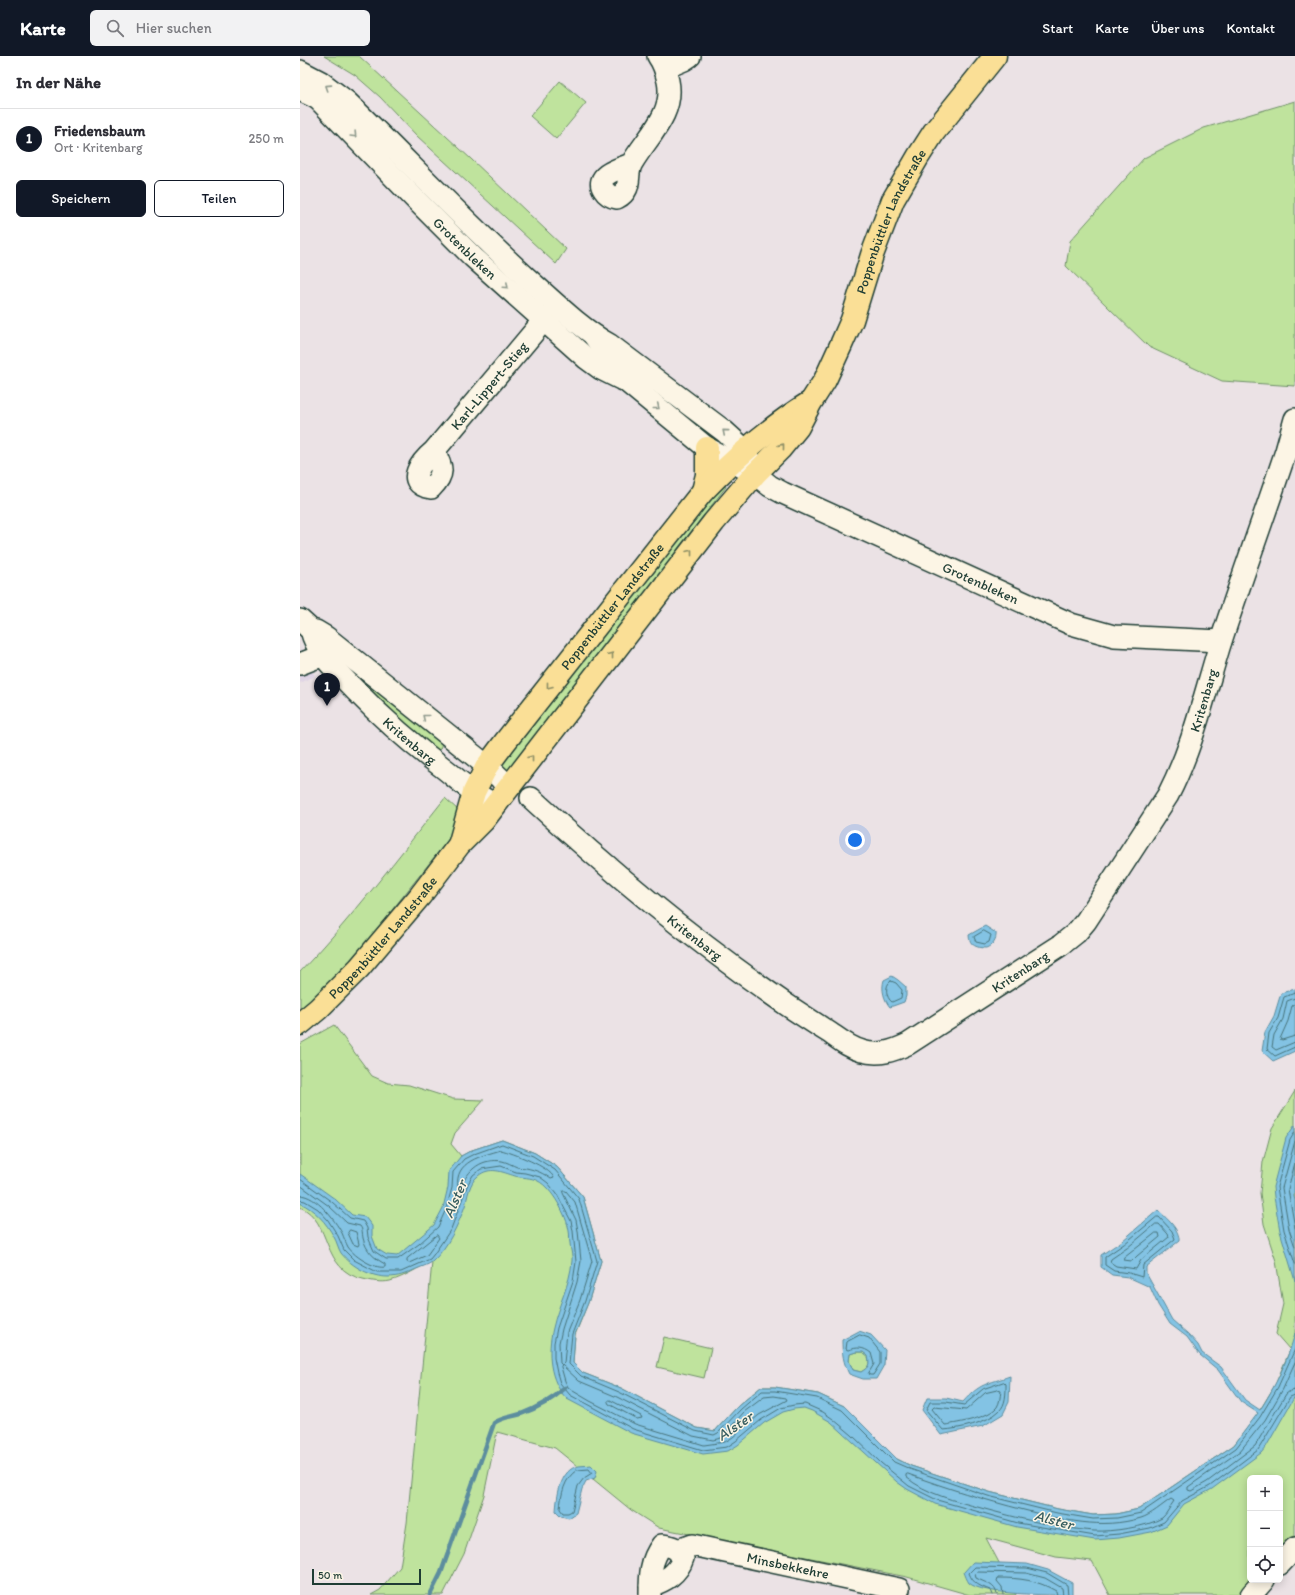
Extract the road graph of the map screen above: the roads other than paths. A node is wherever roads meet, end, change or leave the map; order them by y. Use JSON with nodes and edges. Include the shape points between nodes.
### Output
{"nodes":[{"id":1,"x":690,"y":56,"type":"edge"},
{"id":2,"x":995,"y":56,"type":"edge"},
{"id":3,"x":661,"y":62,"type":"edge"},
{"id":4,"x":300,"y":72,"type":"edge"},
{"id":5,"x":308,"y":94,"type":"edge"},
{"id":6,"x":378,"y":132,"type":"junction"},
{"id":7,"x":631,"y":164,"type":"dead end"},
{"id":8,"x":544,"y":320,"type":"junction"},
{"id":9,"x":594,"y":336,"type":"junction"},
{"id":10,"x":627,"y":382,"type":"junction"},
{"id":11,"x":811,"y":402,"type":"junction"},
{"id":12,"x":1295,"y":420,"type":"edge"},
{"id":13,"x":707,"y":448,"type":"junction"},
{"id":14,"x":1291,"y":448,"type":"edge"},
{"id":15,"x":434,"y":451,"type":"dead end"},
{"id":16,"x":739,"y":457,"type":"junction"},
{"id":17,"x":755,"y":474,"type":"junction"},
{"id":18,"x":703,"y":491,"type":"junction"},
{"id":19,"x":305,"y":625,"type":"edge"},
{"id":20,"x":1221,"y":641,"type":"junction"},
{"id":21,"x":333,"y":658,"type":"junction"},
{"id":22,"x":300,"y":664,"type":"edge"},
{"id":23,"x":300,"y":678,"type":"edge"},
{"id":24,"x":487,"y":766,"type":"junction"},
{"id":25,"x":474,"y":792,"type":"junction"},
{"id":26,"x":502,"y":797,"type":"junction"},
{"id":27,"x":532,"y":798,"type":"dead end"},
{"id":28,"x":459,"y":845,"type":"junction"},
{"id":29,"x":300,"y":1024,"type":"edge"},
{"id":30,"x":1295,"y":1548,"type":"edge"},
{"id":31,"x":1283,"y":1561,"type":"edge"},
{"id":32,"x":1261,"y":1583,"type":"edge"},
{"id":33,"x":898,"y":1589,"type":"dead end"},
{"id":34,"x":650,"y":1590,"type":"edge"},
{"id":35,"x":1251,"y":1595,"type":"edge"}],
"edges":[{"from":1,"to":3,"type":"street","via":[[684,60]]},
{"from":2,"to":11,"type":"main road","name":"Poppenbüttler Landstraße","via":[[934,132],[893,200],[852,320],[825,380]]},
{"from":3,"to":7,"type":"street","via":[[669,93],[667,108]]},
{"from":6,"to":4,"type":"street","name":"Grotenbleken","one_way":true,"via":[[336,91]]},
{"from":5,"to":6,"type":"street","name":"Grotenbleken","via":[[352,114]]},
{"from":5,"to":8,"type":"street","name":"Grotenbleken","one_way":true,"via":[[473,257]]},
{"from":6,"to":9,"type":"street","name":"Grotenbleken","via":[[487,242]]},
{"from":8,"to":10,"type":"street","name":"Grotenbleken","via":[[601,370]]},
{"from":8,"to":15,"type":"street","name":"Karl-Lippert-Stieg"},
{"from":9,"to":10,"type":"street","name":"Grotenbleken"},
{"from":16,"to":9,"type":"street","name":"Grotenbleken","one_way":true,"via":[[724,431],[610,345]]},
{"from":10,"to":13,"type":"street","name":"Grotenbleken","one_way":true},
{"from":11,"to":16,"type":"main road","name":"Poppenbüttler Landstraße","via":[[787,416]]},
{"from":17,"to":11,"type":"main road","name":"Poppenbüttler Landstraße","one_way":true,"via":[[793,432]]},
{"from":12,"to":14,"type":"street","name":"Kritenbarg"},
{"from":13,"to":16,"type":"street","name":"Grotenbleken"},
{"from":13,"to":18,"type":"main road","via":[[708,475]]},
{"from":14,"to":20,"type":"street","name":"Kritenbarg"},
{"from":16,"to":17,"type":"street","name":"Grotenbleken"},
{"from":16,"to":18,"type":"main road","name":"Poppenbüttler Landstraße"},
{"from":17,"to":20,"type":"street","name":"Grotenbleken","via":[[789,496],[1071,624],[1114,636]]},
{"from":26,"to":17,"type":"main road","name":"Poppenbüttler Landstraße","one_way":true,"via":[[714,522]]},
{"from":18,"to":24,"type":"main road","name":"Poppenbüttler Landstraße","one_way":true},
{"from":19,"to":21,"type":"street","name":"Kritenbarg","via":[[316,644]]},
{"from":20,"to":27,"type":"street","name":"Kritenbarg","via":[[1175,781],[1086,921],[1061,945],[954,1016],[908,1044],[886,1053],[862,1051],[849,1045],[767,991],[673,920],[580,843]]},
{"from":21,"to":22,"type":"street"},
{"from":21,"to":23,"type":"street"},
{"from":24,"to":21,"type":"street","name":"Kritenbarg","one_way":true},
{"from":21,"to":25,"type":"street","name":"Kritenbarg","via":[[387,722]]},
{"from":24,"to":25,"type":"main road","name":"Poppenbüttler Landstraße"},
{"from":24,"to":26,"type":"street","name":"Kritenbarg","via":[[501,779]]},
{"from":25,"to":26,"type":"street","name":"Kritenbarg","via":[[486,800]]},
{"from":25,"to":28,"type":"main road","name":"Poppenbüttler Landstraße"},
{"from":26,"to":28,"type":"main road","name":"Poppenbüttler Landstraße","via":[[477,828]]},
{"from":28,"to":29,"type":"main road","name":"Poppenbüttler Landstraße","via":[[359,968]]},
{"from":30,"to":31,"type":"street"},
{"from":32,"to":35,"type":"street"},
{"from":33,"to":34,"type":"street","name":"Minsbekkehre","via":[[692,1545],[678,1550],[683,1558],[681,1565]]}]}
